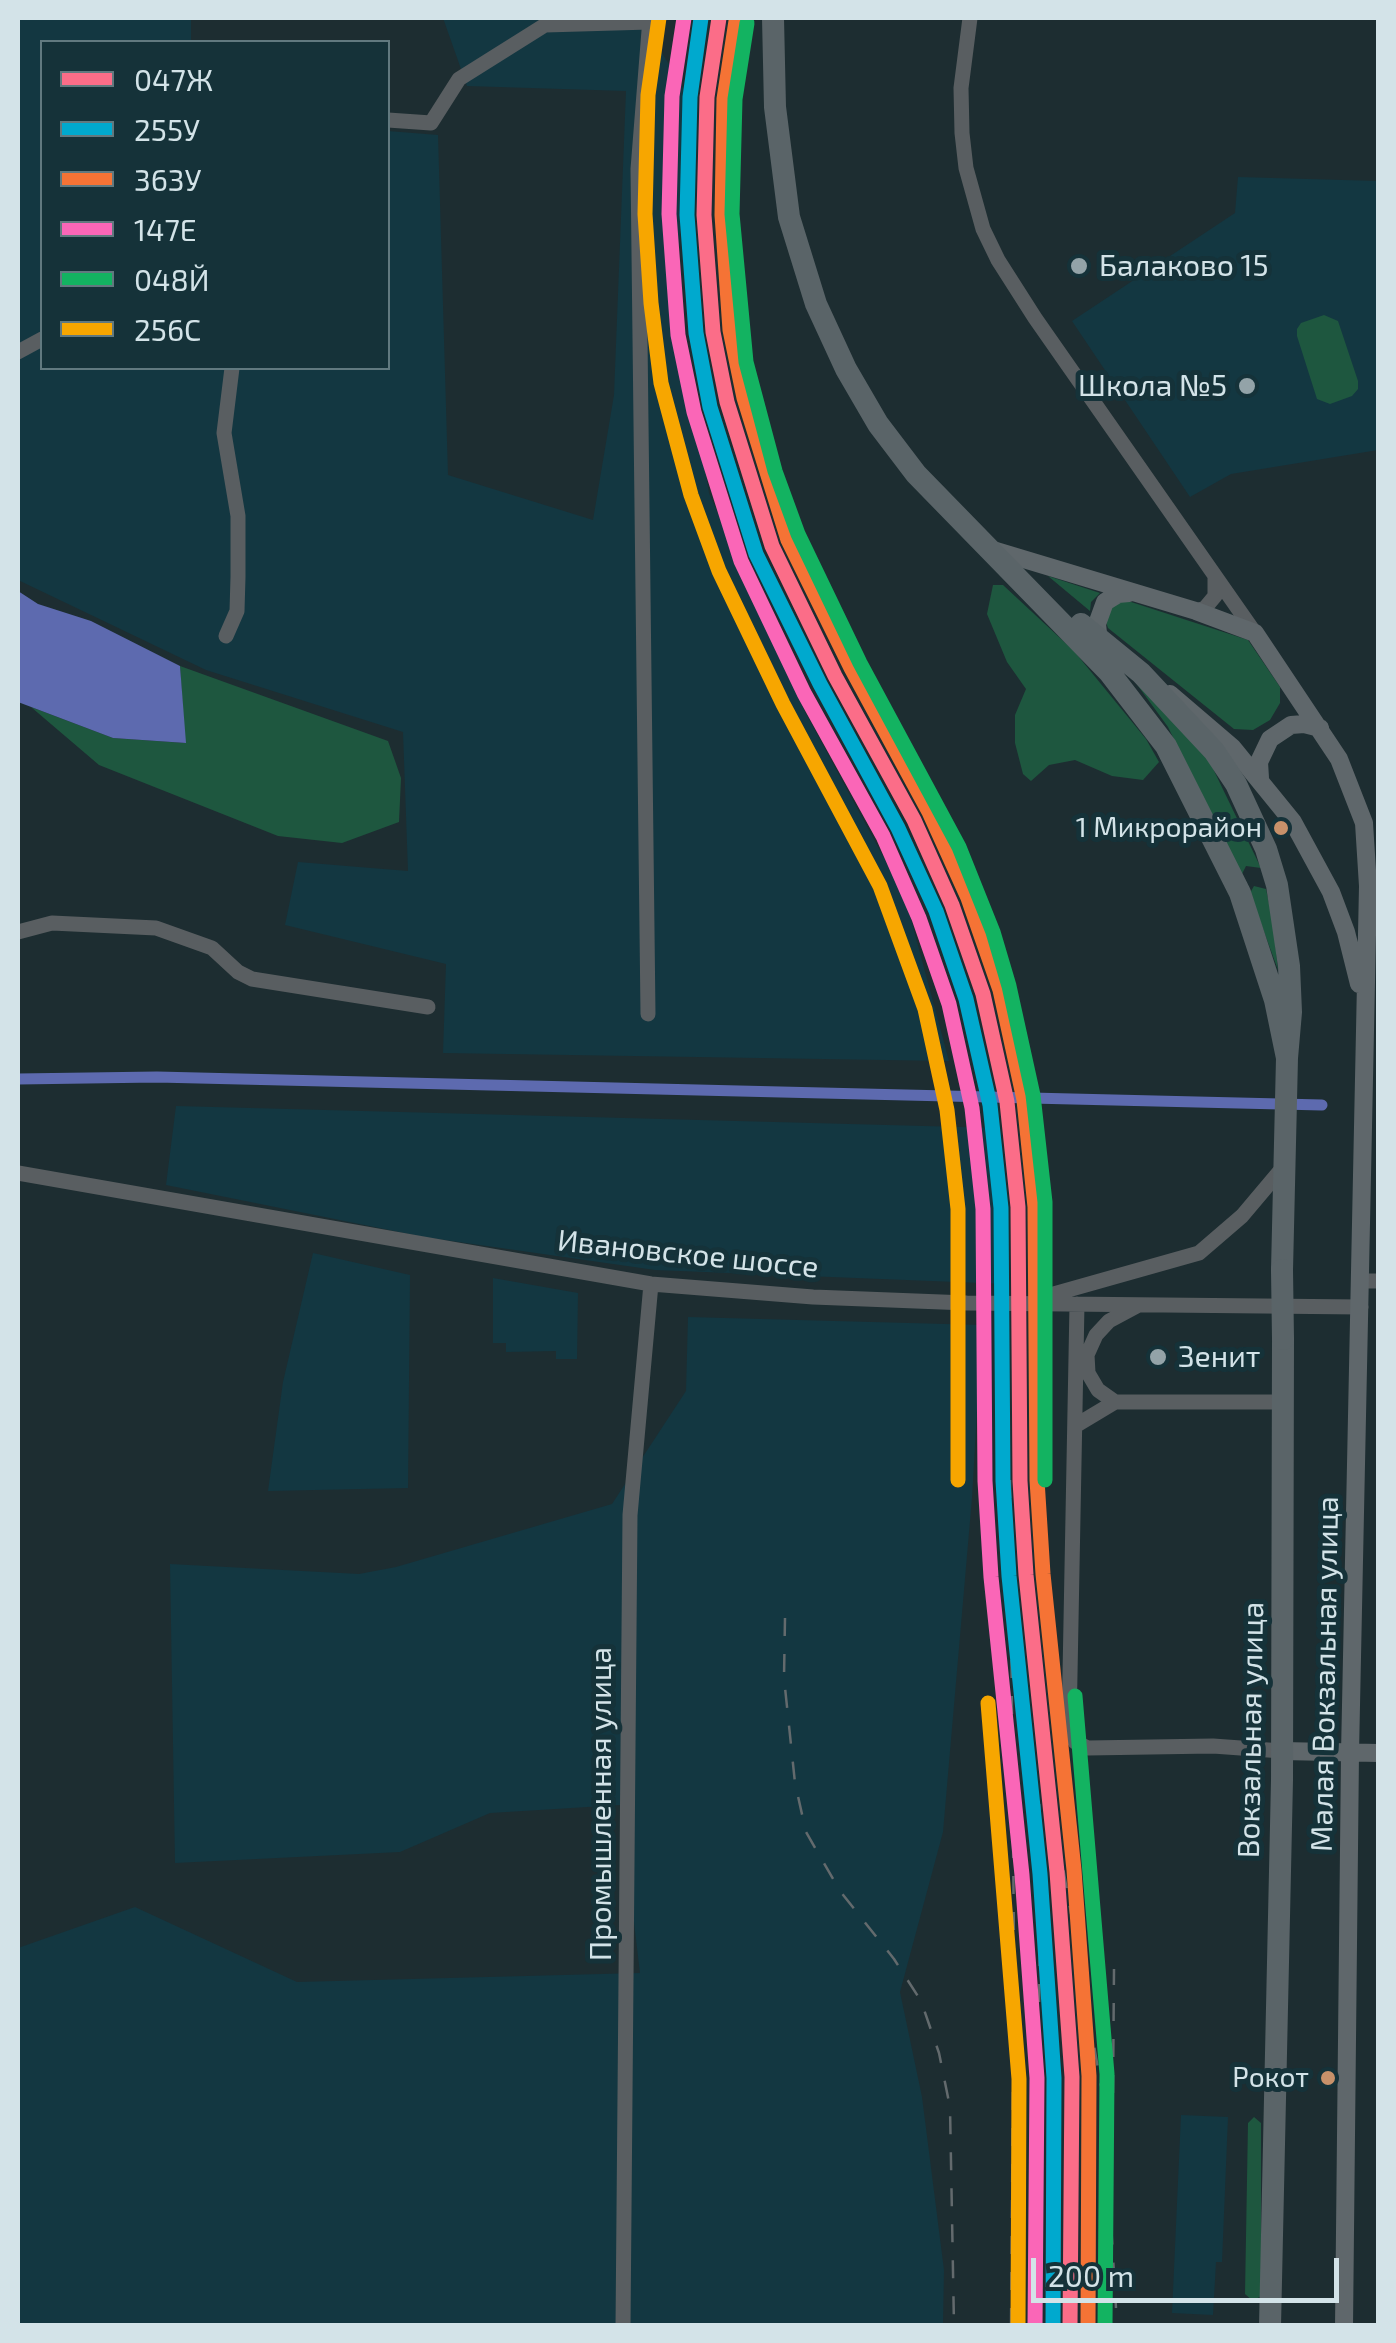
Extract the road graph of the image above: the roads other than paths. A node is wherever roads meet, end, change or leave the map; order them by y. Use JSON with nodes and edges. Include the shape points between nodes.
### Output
{"nodes":[{"id":1,"x":773,"y":18,"type":"edge"},
{"id":2,"x":970,"y":18,"type":"edge"},
{"id":3,"x":650,"y":20,"type":"edge"},
{"id":4,"x":390,"y":120,"type":"edge"},
{"id":5,"x":40,"y":340,"type":"edge"},
{"id":6,"x":18,"y":352,"type":"edge"},
{"id":7,"x":232,"y":370,"type":"edge"},
{"id":8,"x":990,"y":548,"type":"junction"},
{"id":9,"x":1215,"y":578,"type":"junction"},
{"id":10,"x":1130,"y":593,"type":"junction"},
{"id":11,"x":1196,"y":611,"type":"junction"},
{"id":12,"x":1255,"y":633,"type":"junction"},
{"id":13,"x":226,"y":636,"type":"dead end"},
{"id":14,"x":1098,"y":652,"type":"junction"},
{"id":15,"x":1142,"y":673,"type":"junction"},
{"id":16,"x":1320,"y":728,"type":"junction"},
{"id":17,"x":1260,"y":778,"type":"junction"},
{"id":18,"x":1277,"y":884,"type":"junction"},
{"id":19,"x":1368,"y":886,"type":"junction"},
{"id":20,"x":1331,"y":892,"type":"junction"},
{"id":21,"x":1240,"y":893,"type":"junction"},
{"id":22,"x":18,"y":932,"type":"edge"},
{"id":23,"x":428,"y":1006,"type":"dead end"},
{"id":24,"x":648,"y":1014,"type":"dead end"},
{"id":25,"x":1366,"y":1024,"type":"junction"},
{"id":26,"x":1287,"y":1058,"type":"junction"},
{"id":27,"x":1284,"y":1165,"type":"junction"},
{"id":28,"x":18,"y":1173,"type":"edge"},
{"id":29,"x":1370,"y":1281,"type":"edge"},
{"id":30,"x":651,"y":1284,"type":"junction"},
{"id":31,"x":1026,"y":1302,"type":"junction"},
{"id":32,"x":1077,"y":1304,"type":"junction"},
{"id":33,"x":1139,"y":1304,"type":"junction"},
{"id":34,"x":1361,"y":1307,"type":"junction"},
{"id":35,"x":1115,"y":1402,"type":"junction"},
{"id":36,"x":1282,"y":1402,"type":"junction"},
{"id":37,"x":1075,"y":1426,"type":"junction"},
{"id":38,"x":1282,"y":1751,"type":"junction"},
{"id":39,"x":1350,"y":1752,"type":"junction"},
{"id":40,"x":1378,"y":1753,"type":"edge"},
{"id":41,"x":624,"y":2326,"type":"edge"},
{"id":42,"x":1270,"y":2326,"type":"edge"},
{"id":43,"x":1344,"y":2326,"type":"edge"}],
"edges":[{"from":1,"to":8,"type":"highway","via":[[780,166],[798,253],[827,330],[899,453]]},
{"from":2,"to":9,"type":"street","via":[[962,133],[983,229],[1010,280]]},
{"from":3,"to":4,"type":"street","via":[[545,25],[459,79],[431,123]]},
{"from":3,"to":24,"type":"street","via":[[638,169]]},
{"from":5,"to":6,"type":"street"},
{"from":7,"to":13,"type":"street","via":[[224,433],[238,516],[238,577],[237,611]]},
{"from":8,"to":10,"type":"main road"},
{"from":8,"to":14,"type":"highway"},
{"from":9,"to":11,"type":"street","via":[[1215,596]]},
{"from":9,"to":12,"type":"street"},
{"from":10,"to":11,"type":"main road"},
{"from":10,"to":14,"type":"main road","via":[[1105,602]]},
{"from":11,"to":12,"type":"main road"},
{"from":12,"to":16,"type":"main road"},
{"from":14,"to":15,"type":"highway"},
{"from":14,"to":21,"type":"highway","via":[[1166,746]]},
{"from":15,"to":17,"type":"main road","via":[[1187,706]]},
{"from":15,"to":18,"type":"highway","via":[[1236,784]]},
{"from":16,"to":17,"type":"main road","via":[[1291,726],[1270,739],[1262,750]]},
{"from":16,"to":19,"type":"main road","via":[[1361,810]]},
{"from":17,"to":20,"type":"main road"},
{"from":18,"to":21,"type":"highway","via":[[1254,876]]},
{"from":18,"to":26,"type":"highway","via":[[1289,966]]},
{"from":19,"to":20,"type":"main road","via":[[1350,897]]},
{"from":19,"to":25,"type":"main road"},
{"from":20,"to":25,"type":"main road"},
{"from":21,"to":26,"type":"highway","via":[[1276,1000]]},
{"from":22,"to":23,"type":"street","via":[[52,923],[156,928],[212,948],[252,979]]},
{"from":25,"to":29,"type":"main road","name":"Малая Вокзальная улица"},
{"from":26,"to":27,"type":"highway","name":"Вокзальная улица"},
{"from":27,"to":31,"type":"street","via":[[1242,1216],[1199,1253]]},
{"from":27,"to":36,"type":"highway","name":"Вокзальная улица","bridge":true},
{"from":28,"to":30,"type":"street","name":"Ивановское шоссе"},
{"from":29,"to":34,"type":"main road","name":"Малая Вокзальная улица"},
{"from":30,"to":31,"type":"street","name":"Ивановское шоссе","via":[[813,1297]]},
{"from":30,"to":41,"type":"street","name":"Промышленная улица","via":[[630,1514]]},
{"from":31,"to":32,"type":"street","name":"Ивановское шоссе"},
{"from":32,"to":33,"type":"street","name":"Ивановское шоссе"},
{"from":32,"to":37,"type":"street"},
{"from":33,"to":34,"type":"street","name":"Ивановское шоссе"},
{"from":33,"to":35,"type":"street","via":[[1109,1321],[1087,1355],[1093,1382]]},
{"from":34,"to":39,"type":"main road","name":"Малая Вокзальная улица"},
{"from":35,"to":36,"type":"street"},
{"from":35,"to":37,"type":"street"},
{"from":36,"to":38,"type":"highway","name":"Вокзальная улица"},
{"from":37,"to":38,"type":"street","via":[[1069,1728],[1075,1742],[1088,1748]]},
{"from":38,"to":39,"type":"main road"},
{"from":38,"to":42,"type":"highway","name":"Вокзальная улица"},
{"from":39,"to":40,"type":"main road"},
{"from":39,"to":43,"type":"main road","name":"Малая Вокзальная улица"}]}
